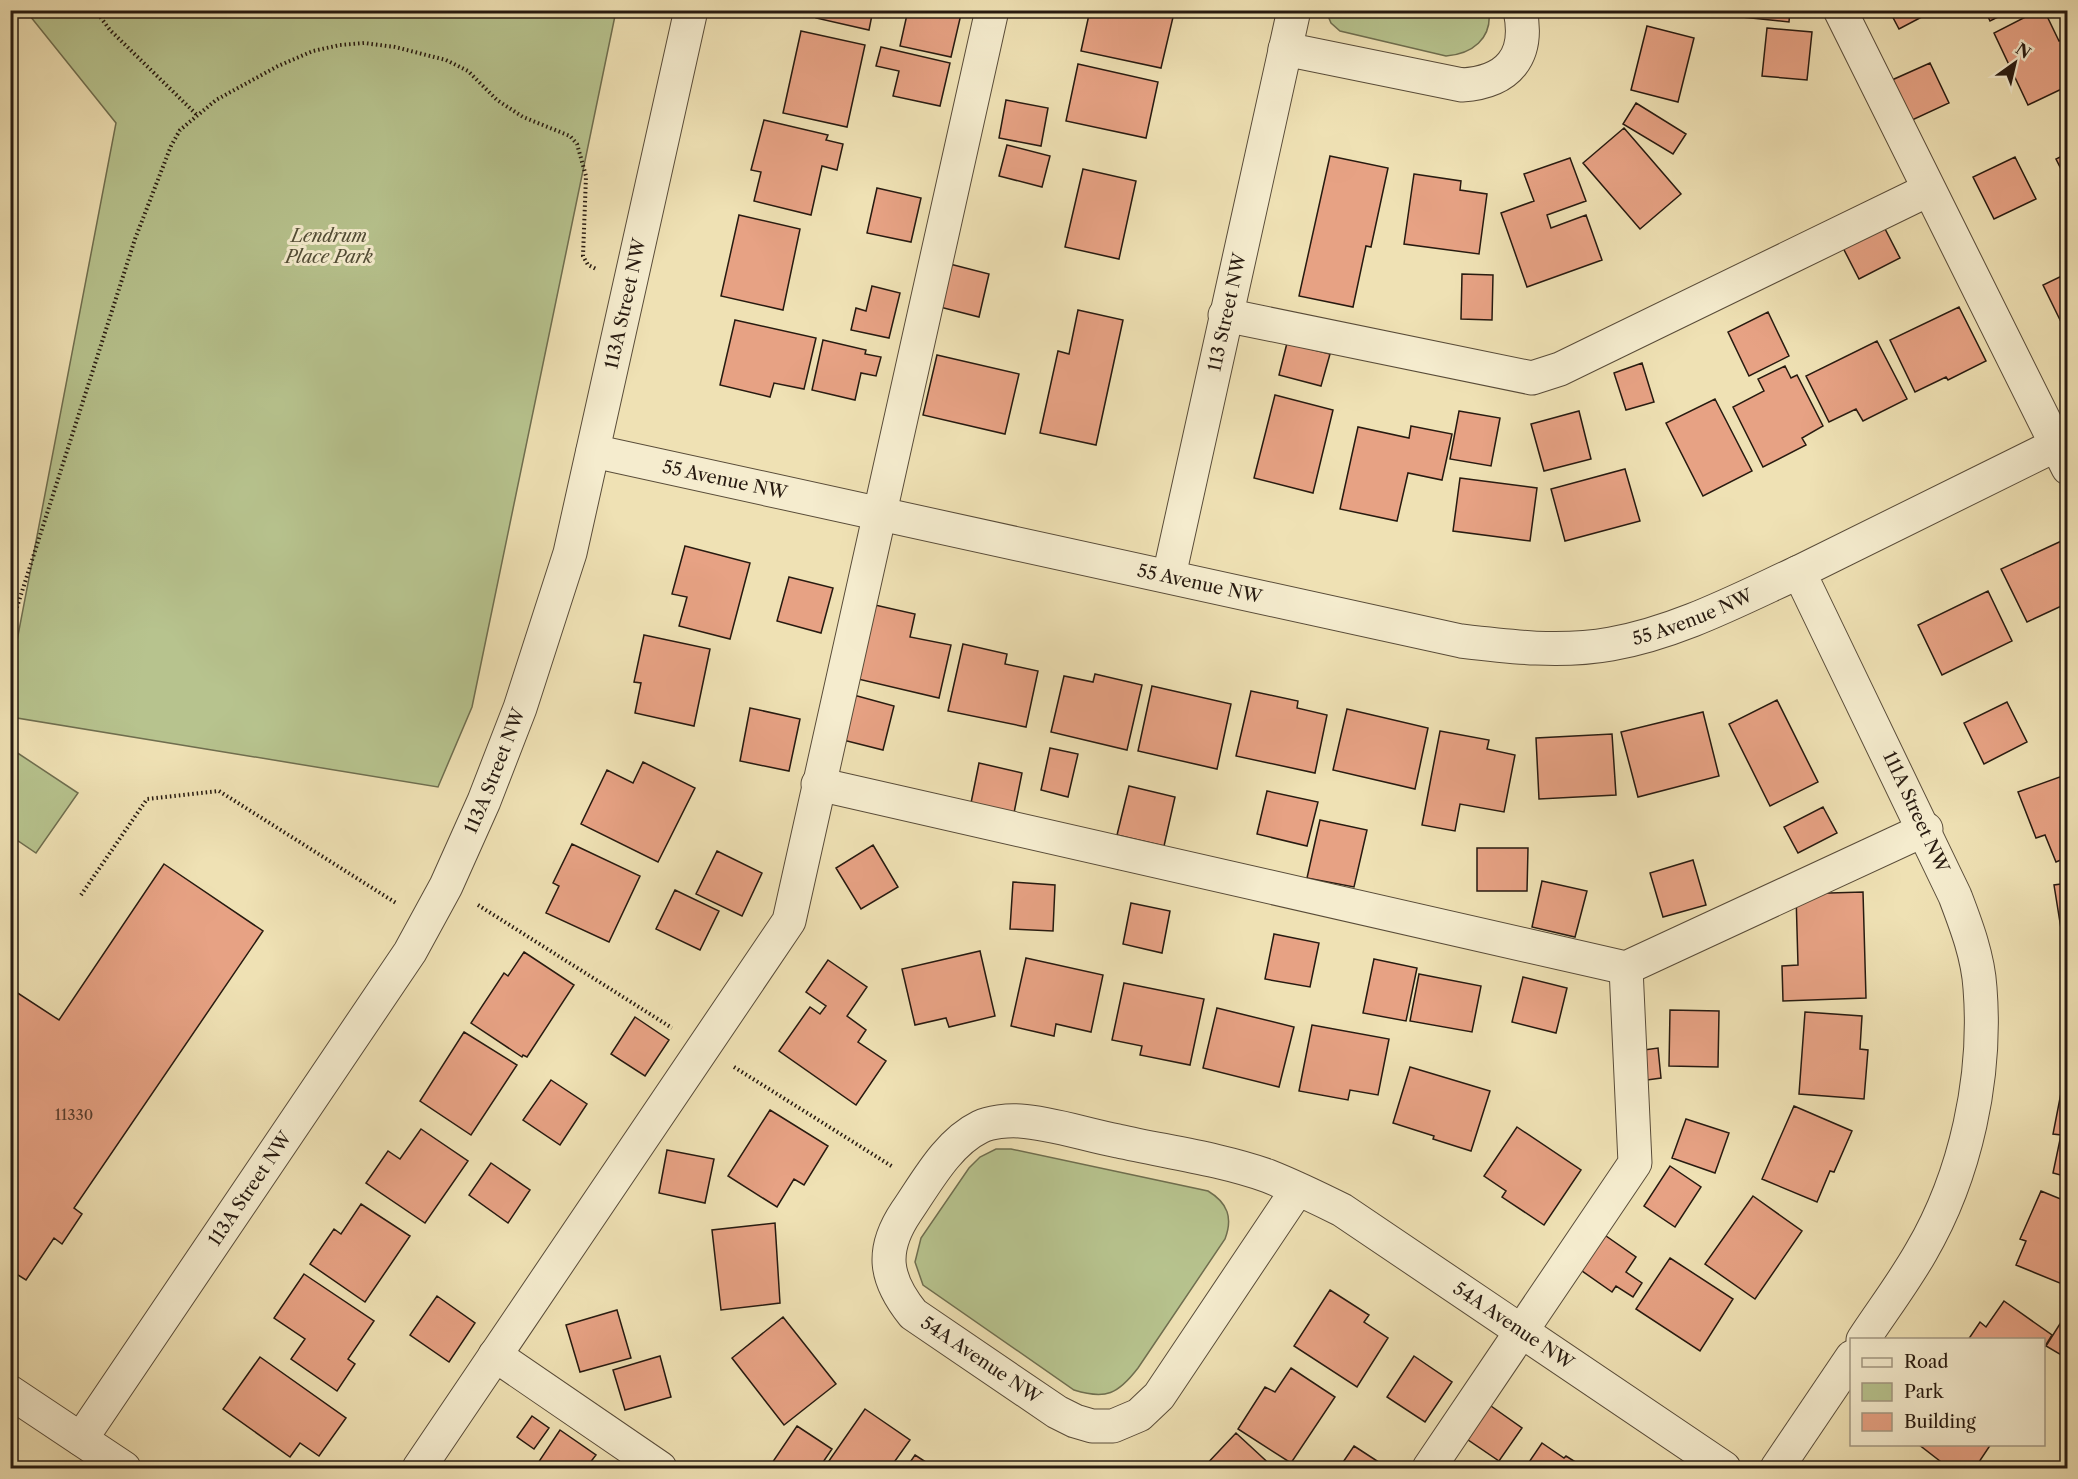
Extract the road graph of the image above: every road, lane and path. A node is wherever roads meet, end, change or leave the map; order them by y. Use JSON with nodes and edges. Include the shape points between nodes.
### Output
{"nodes":[{"id":1,"x":95,"y":10,"type":"edge"},
{"id":2,"x":691,"y":10,"type":"edge"},
{"id":3,"x":992,"y":10,"type":"edge"},
{"id":4,"x":1294,"y":10,"type":"edge"},
{"id":5,"x":1520,"y":10,"type":"edge"},
{"id":6,"x":1840,"y":10,"type":"edge"},
{"id":7,"x":1285,"y":50,"type":"junction"},
{"id":8,"x":196,"y":114,"type":"junction"},
{"id":9,"x":1928,"y":190,"type":"junction"},
{"id":10,"x":630,"y":283,"type":"junction"},
{"id":11,"x":1225,"y":315,"type":"junction"},
{"id":12,"x":2064,"y":450,"type":"edge"},
{"id":13,"x":593,"y":451,"type":"junction"},
{"id":14,"x":879,"y":514,"type":"junction"},
{"id":15,"x":1799,"y":572,"type":"junction"},
{"id":16,"x":1169,"y":576,"type":"junction"},
{"id":17,"x":10,"y":629,"type":"edge"},
{"id":18,"x":818,"y":784,"type":"junction"},
{"id":19,"x":1926,"y":829,"type":"junction"},
{"id":20,"x":81,"y":895,"type":"dead end"},
{"id":21,"x":426,"y":922,"type":"junction"},
{"id":22,"x":1626,"y":969,"type":"junction"},
{"id":23,"x":1298,"y":1190,"type":"junction"},
{"id":24,"x":1521,"y":1331,"type":"junction"},
{"id":25,"x":1864,"y":1338,"type":"edge"},
{"id":26,"x":495,"y":1355,"type":"junction"},
{"id":27,"x":1850,"y":1358,"type":"edge"},
{"id":28,"x":10,"y":1392,"type":"edge"},
{"id":29,"x":81,"y":1439,"type":"junction"},
{"id":30,"x":124,"y":1468,"type":"edge"},
{"id":31,"x":419,"y":1468,"type":"edge"},
{"id":32,"x":660,"y":1468,"type":"edge"},
{"id":33,"x":1430,"y":1468,"type":"edge"},
{"id":34,"x":1724,"y":1468,"type":"edge"},
{"id":35,"x":1777,"y":1468,"type":"edge"}],
"edges":[{"from":1,"to":8,"type":"path"},
{"from":2,"to":10,"type":"street","name":"113A Street NW"},
{"from":3,"to":14,"type":"street"},
{"from":4,"to":7,"type":"street","name":"113 Street NW"},
{"from":5,"to":7,"type":"street","via":[[1524,29],[1520,53],[1509,69],[1492,81],[1479,84],[1462,85]]},
{"from":6,"to":9,"type":"street"},
{"from":7,"to":11,"type":"street","name":"113 Street NW"},
{"from":8,"to":10,"type":"path","via":[[278,66],[340,45],[395,47],[446,60],[468,71],[497,100],[523,117],[570,136],[578,144],[586,176],[584,256],[588,265]]},
{"from":8,"to":17,"type":"path","via":[[171,146],[135,238]]},
{"from":9,"to":11,"type":"street","via":[[1560,369],[1532,378]]},
{"from":9,"to":12,"type":"street"},
{"from":10,"to":13,"type":"street","name":"113A Street NW"},
{"from":11,"to":16,"type":"street","name":"113 Street NW"},
{"from":12,"to":15,"type":"street"},
{"from":13,"to":14,"type":"street","name":"55 Avenue NW"},
{"from":13,"to":21,"type":"street","name":"113A Street NW","via":[[570,554],[520,708],[484,801]]},
{"from":14,"to":16,"type":"street","name":"55 Avenue NW"},
{"from":14,"to":18,"type":"street"},
{"from":15,"to":16,"type":"street","name":"55 Avenue NW","via":[[1705,615],[1638,638],[1573,648],[1523,649],[1461,641]]},
{"from":15,"to":19,"type":"street","name":"111A Street NW"},
{"from":18,"to":22,"type":"street"},
{"from":18,"to":26,"type":"street","via":[[789,921]]},
{"from":19,"to":22,"type":"street"},
{"from":19,"to":25,"type":"street","name":"111A Street NW","via":[[1971,938],[1980,987],[1977,1085],[1955,1175],[1940,1215],[1921,1252]]},
{"from":20,"to":21,"type":"path","via":[[147,799],[219,791]]},
{"from":21,"to":29,"type":"street","name":"113A Street NW","via":[[410,952]]},
{"from":22,"to":24,"type":"street","via":[[1635,1163]]},
{"from":23,"to":23,"type":"street","name":"54A Avenue NW","via":[[1233,1166],[1020,1121],[981,1126],[946,1156],[896,1228],[889,1273],[898,1296],[913,1314],[1057,1412],[1092,1426],[1113,1426],[1139,1415],[1159,1396]]},
{"from":23,"to":24,"type":"street","name":"54A Avenue NW","via":[[1342,1210]]},
{"from":24,"to":33,"type":"street"},
{"from":24,"to":34,"type":"street","name":"54A Avenue NW"},
{"from":26,"to":31,"type":"street"},
{"from":26,"to":32,"type":"street"},
{"from":27,"to":35,"type":"street"},
{"from":28,"to":29,"type":"street"},
{"from":29,"to":30,"type":"street"}]}
